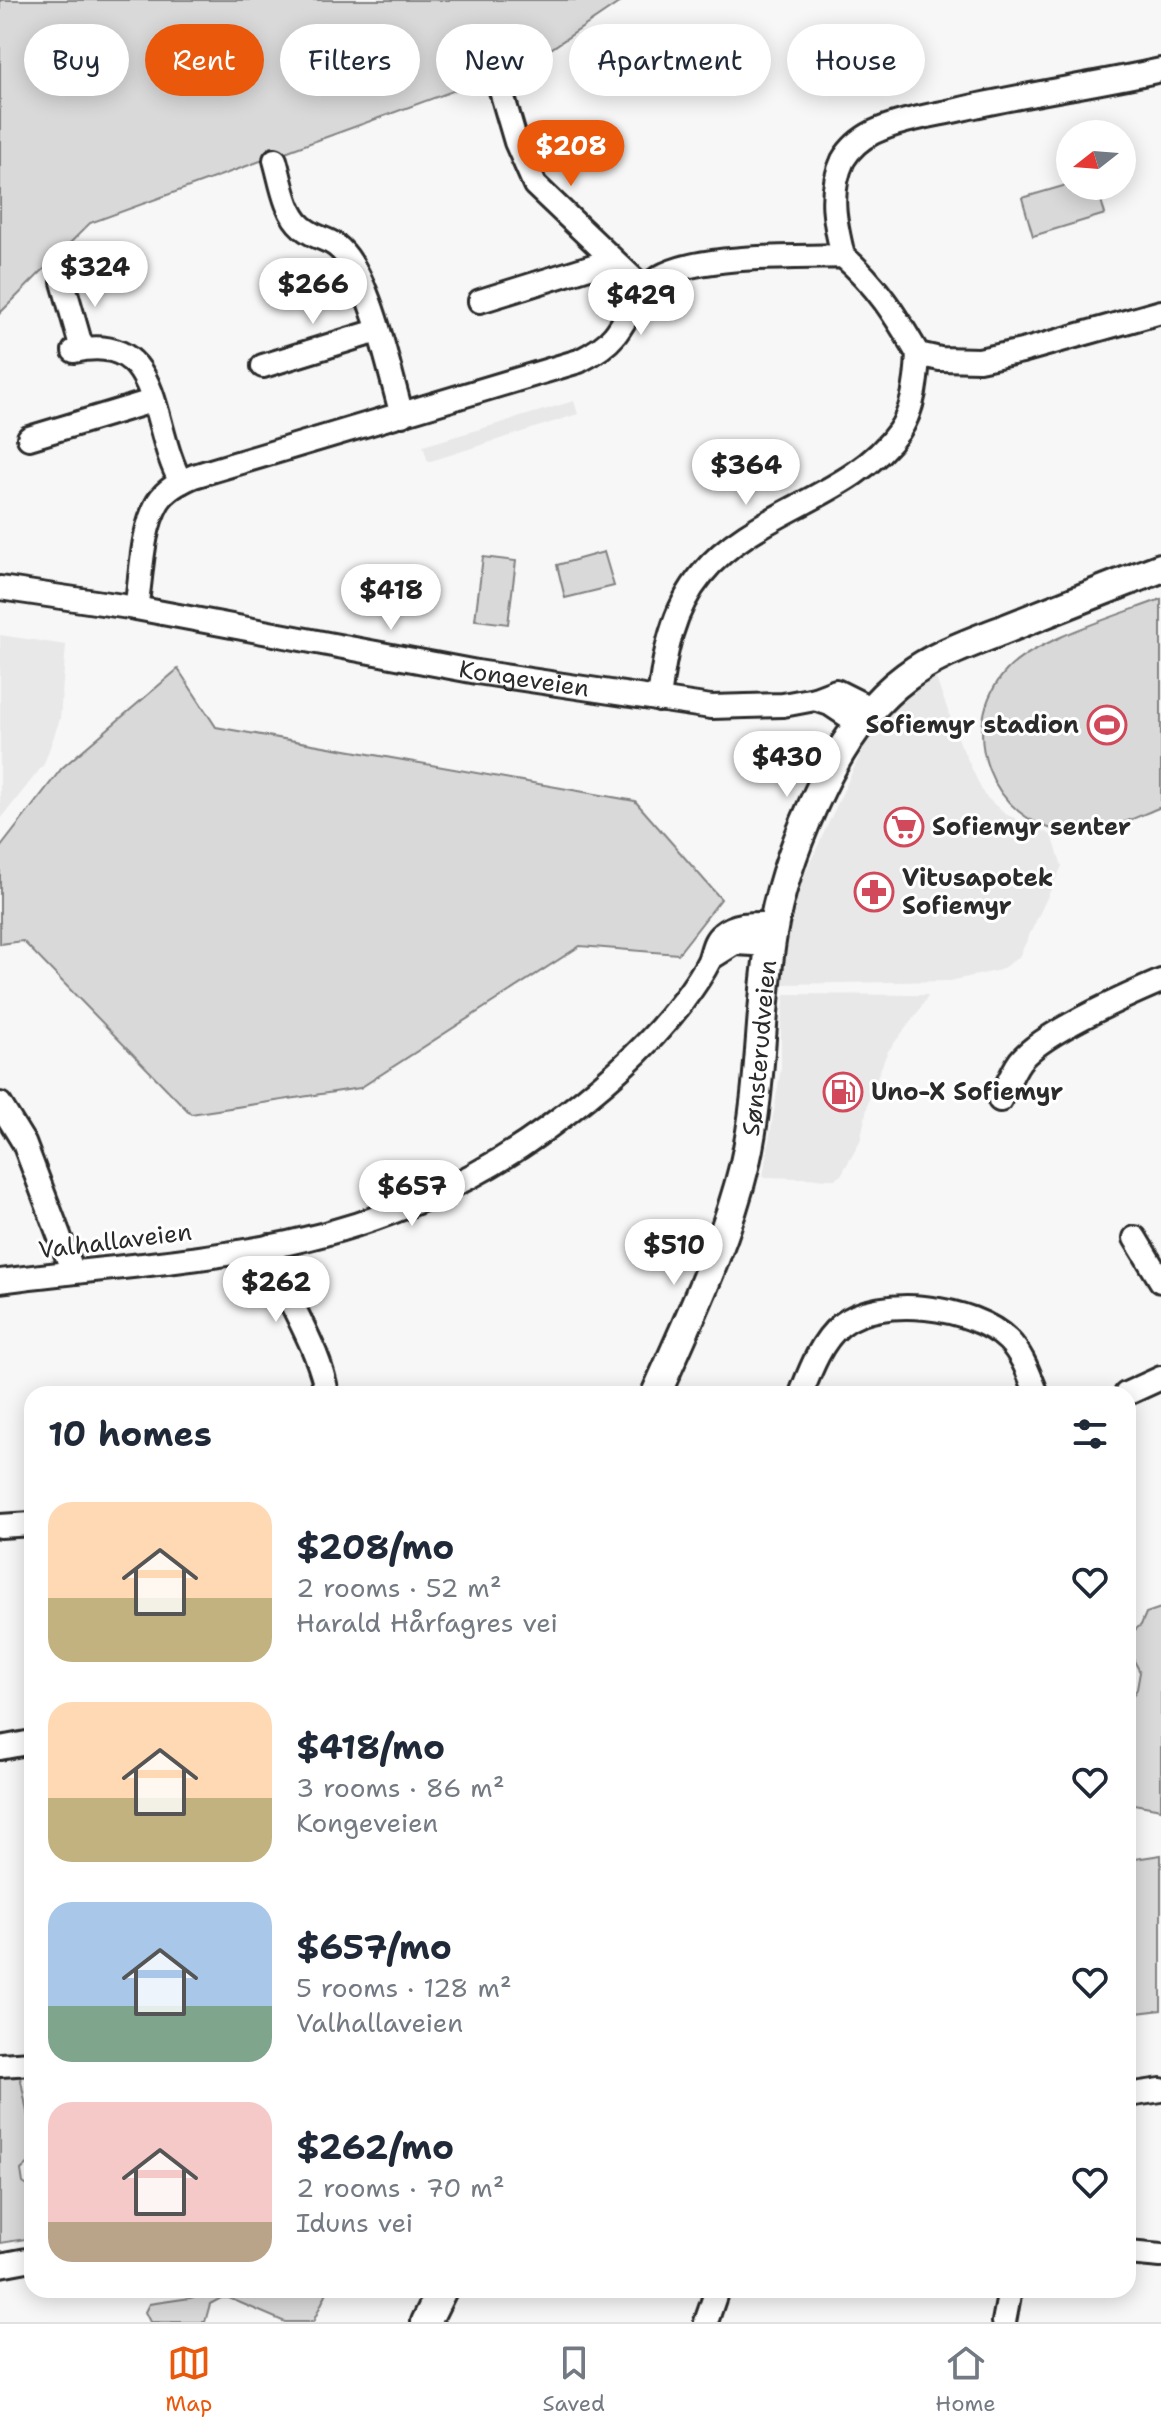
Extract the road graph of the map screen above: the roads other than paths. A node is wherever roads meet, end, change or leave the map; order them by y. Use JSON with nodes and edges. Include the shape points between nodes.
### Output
{"nodes":[{"id":1,"x":1161,"y":70,"type":"edge"},
{"id":2,"x":503,"y":96,"type":"edge"},
{"id":3,"x":275,"y":160,"type":"dead end"},
{"id":4,"x":305,"y":229,"type":"junction"},
{"id":5,"x":286,"y":243,"type":"dead end"},
{"id":6,"x":843,"y":256,"type":"junction"},
{"id":7,"x":612,"y":260,"type":"junction"},
{"id":8,"x":63,"y":282,"type":"dead end"},
{"id":9,"x":645,"y":290,"type":"junction"},
{"id":10,"x":480,"y":301,"type":"dead end"},
{"id":11,"x":1161,"y":312,"type":"edge"},
{"id":12,"x":377,"y":331,"type":"junction"},
{"id":13,"x":918,"y":354,"type":"junction"},
{"id":14,"x":263,"y":366,"type":"dead end"},
{"id":15,"x":152,"y":401,"type":"junction"},
{"id":16,"x":402,"y":415,"type":"junction"},
{"id":17,"x":29,"y":438,"type":"dead end"},
{"id":18,"x":181,"y":482,"type":"junction"},
{"id":19,"x":1161,"y":568,"type":"edge"},
{"id":20,"x":0,"y":588,"type":"edge"},
{"id":21,"x":136,"y":608,"type":"junction"},
{"id":22,"x":659,"y":700,"type":"junction"},
{"id":23,"x":866,"y":716,"type":"junction"},
{"id":24,"x":772,"y":935,"type":"junction"},
{"id":25,"x":1161,"y":981,"type":"edge"},
{"id":26,"x":1000,"y":1100,"type":"dead end"},
{"id":27,"x":0,"y":1104,"type":"edge"},
{"id":28,"x":1135,"y":1238,"type":"dead end"},
{"id":29,"x":270,"y":1246,"type":"junction"},
{"id":30,"x":73,"y":1272,"type":"junction"},
{"id":31,"x":0,"y":1281,"type":"edge"},
{"id":32,"x":1161,"y":1281,"type":"edge"},
{"id":33,"x":1161,"y":1378,"type":"edge"},
{"id":34,"x":325,"y":1386,"type":"edge"},
{"id":35,"x":659,"y":1386,"type":"edge"},
{"id":36,"x":804,"y":1386,"type":"edge"},
{"id":37,"x":1034,"y":1386,"type":"edge"},
{"id":38,"x":1136,"y":1389,"type":"edge"},
{"id":39,"x":24,"y":1524,"type":"edge"},
{"id":40,"x":0,"y":1526,"type":"edge"},
{"id":41,"x":24,"y":1744,"type":"edge"},
{"id":42,"x":0,"y":1748,"type":"edge"},
{"id":43,"x":24,"y":2064,"type":"edge"},
{"id":44,"x":0,"y":2065,"type":"edge"},
{"id":45,"x":1161,"y":2090,"type":"edge"},
{"id":46,"x":1136,"y":2094,"type":"edge"},
{"id":47,"x":1136,"y":2254,"type":"edge"},
{"id":48,"x":1161,"y":2256,"type":"edge"},
{"id":49,"x":24,"y":2260,"type":"edge"},
{"id":50,"x":0,"y":2265,"type":"edge"},
{"id":51,"x":438,"y":2298,"type":"edge"},
{"id":52,"x":714,"y":2298,"type":"edge"},
{"id":53,"x":1008,"y":2298,"type":"edge"},
{"id":54,"x":426,"y":2322,"type":"edge"},
{"id":55,"x":706,"y":2322,"type":"edge"},
{"id":56,"x":1004,"y":2322,"type":"edge"}],
"edges":[{"from":1,"to":6,"type":"street","via":[[966,107],[873,133],[844,159],[833,192]]},
{"from":2,"to":7,"type":"street","via":[[535,185]]},
{"from":3,"to":4,"type":"street","via":[[287,202]]},
{"from":4,"to":5,"type":"street"},
{"from":4,"to":12,"type":"street","via":[[334,242],[348,258]]},
{"from":6,"to":9,"type":"street","via":[[715,260],[675,270]]},
{"from":6,"to":13,"type":"street","via":[[892,309]]},
{"from":7,"to":9,"type":"street"},
{"from":7,"to":10,"type":"street"},
{"from":8,"to":15,"type":"street","via":[[78,350],[105,347],[132,358]]},
{"from":9,"to":16,"type":"street","via":[[614,336],[589,356]]},
{"from":11,"to":13,"type":"street","via":[[979,360]]},
{"from":12,"to":14,"type":"street"},
{"from":12,"to":16,"type":"street"},
{"from":13,"to":22,"type":"street","via":[[914,394],[901,429],[873,461],[756,528],[702,573],[682,602],[665,652]]},
{"from":15,"to":17,"type":"street"},
{"from":15,"to":18,"type":"street"},
{"from":16,"to":18,"type":"street"},
{"from":18,"to":21,"type":"street","via":[[159,501],[149,524]]},
{"from":19,"to":23,"type":"main road","via":[[949,652],[911,673]]},
{"from":20,"to":21,"type":"street","name":"Kongeveien"},
{"from":21,"to":22,"type":"street","name":"Kongeveien"},
{"from":22,"to":23,"type":"street","name":"Kongeveien","via":[[711,707],[770,706],[831,691],[840,692]]},
{"from":23,"to":24,"type":"main road","name":"Sønsterudveien","via":[[839,753],[812,807]]},
{"from":24,"to":29,"type":"street","name":"Valhallaveien","via":[[748,924],[730,928],[715,941],[680,1005],[640,1049],[531,1140],[421,1200]]},
{"from":24,"to":35,"type":"main road","name":"Sønsterudveien","via":[[745,1163],[717,1251]]},
{"from":25,"to":26,"type":"street","via":[[1043,1042],[1020,1061]]},
{"from":27,"to":30,"type":"street","via":[[24,1143]]},
{"from":28,"to":32,"type":"street"},
{"from":29,"to":30,"type":"street","name":"Valhallaveien"},
{"from":29,"to":34,"type":"street"},
{"from":30,"to":31,"type":"street","name":"Valhallaveien"},
{"from":33,"to":38,"type":"street"},
{"from":36,"to":37,"type":"street","via":[[842,1324],[890,1307],[924,1308],[991,1327],[1021,1357]]},
{"from":39,"to":40,"type":"street"},
{"from":41,"to":42,"type":"street"},
{"from":43,"to":44,"type":"street"},
{"from":45,"to":46,"type":"street"},
{"from":47,"to":48,"type":"street"},
{"from":49,"to":50,"type":"street"},
{"from":51,"to":54,"type":"main road"},
{"from":52,"to":55,"type":"street"},
{"from":53,"to":56,"type":"street"}]}
